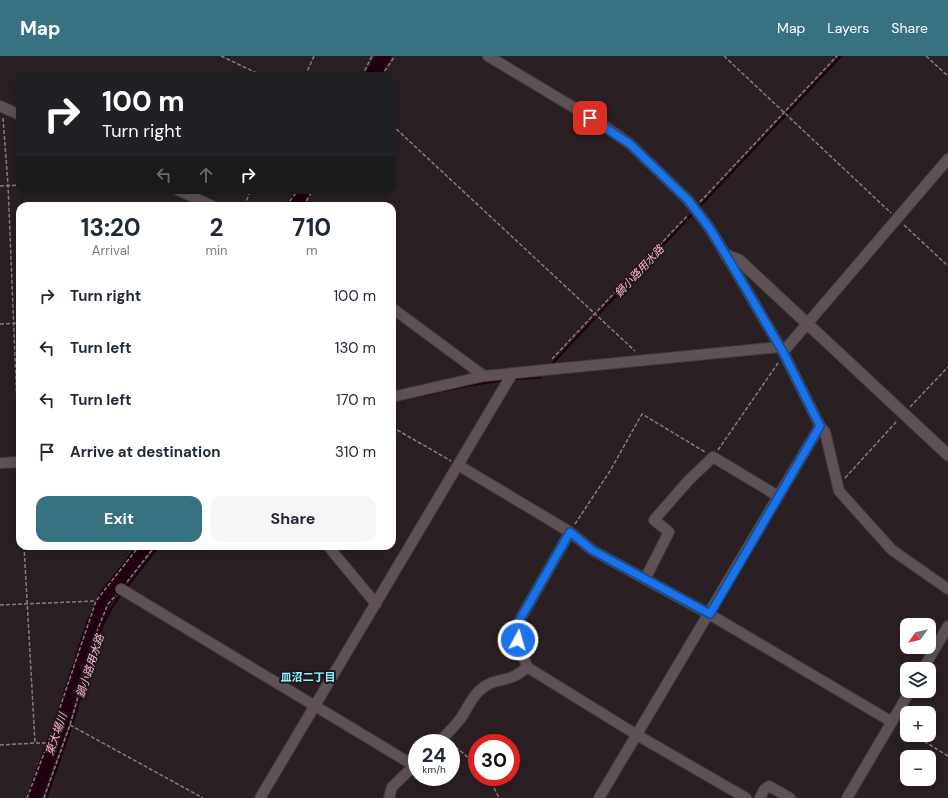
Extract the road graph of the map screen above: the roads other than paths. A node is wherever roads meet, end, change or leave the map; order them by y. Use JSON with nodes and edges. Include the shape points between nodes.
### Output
{"nodes":[{"id":1,"x":490,"y":57,"type":"edge"},
{"id":2,"x":1,"y":106,"type":"edge"},
{"id":3,"x":16,"y":113,"type":"edge"},
{"id":4,"x":948,"y":159,"type":"edge"},
{"id":5,"x":186,"y":194,"type":"edge"},
{"id":6,"x":204,"y":202,"type":"edge"},
{"id":7,"x":726,"y":255,"type":"junction"},
{"id":8,"x":396,"y":311,"type":"edge"},
{"id":9,"x":808,"y":324,"type":"junction"},
{"id":10,"x":782,"y":351,"type":"junction"},
{"id":11,"x":512,"y":374,"type":"junction"},
{"id":12,"x":484,"y":376,"type":"junction"},
{"id":13,"x":396,"y":396,"type":"edge"},
{"id":14,"x":820,"y":426,"type":"junction"},
{"id":15,"x":948,"y":455,"type":"edge"},
{"id":16,"x":16,"y":462,"type":"edge"},
{"id":17,"x":0,"y":463,"type":"edge"},
{"id":18,"x":458,"y":465,"type":"junction"},
{"id":19,"x":778,"y":496,"type":"junction"},
{"id":20,"x":570,"y":532,"type":"junction"},
{"id":21,"x":331,"y":550,"type":"edge"},
{"id":22,"x":645,"y":579,"type":"junction"},
{"id":23,"x":121,"y":589,"type":"road end"},
{"id":24,"x":948,"y":589,"type":"edge"},
{"id":25,"x":376,"y":604,"type":"junction"},
{"id":26,"x":710,"y":614,"type":"junction"},
{"id":27,"x":948,"y":626,"type":"edge"},
{"id":28,"x":927,"y":662,"type":"edge"},
{"id":29,"x":526,"y":667,"type":"junction"},
{"id":30,"x":906,"y":698,"type":"edge"},
{"id":31,"x":315,"y":706,"type":"junction"},
{"id":32,"x":892,"y":722,"type":"junction"},
{"id":33,"x":446,"y":734,"type":"edge"},
{"id":34,"x":637,"y":735,"type":"junction"},
{"id":35,"x":408,"y":760,"type":"edge"},
{"id":36,"x":408,"y":771,"type":"edge"},
{"id":37,"x":263,"y":797,"type":"edge"},
{"id":38,"x":389,"y":798,"type":"edge"},
{"id":39,"x":599,"y":798,"type":"edge"},
{"id":40,"x":746,"y":798,"type":"edge"},
{"id":41,"x":760,"y":798,"type":"edge"},
{"id":42,"x":790,"y":798,"type":"edge"},
{"id":43,"x":847,"y":798,"type":"edge"}],
"edges":[{"from":1,"to":7,"type":"street","via":[[630,144],[695,208]]},
{"from":2,"to":3,"type":"street"},
{"from":4,"to":9,"type":"street"},
{"from":5,"to":6,"type":"street"},
{"from":7,"to":9,"type":"street","via":[[739,260]]},
{"from":7,"to":10,"type":"street"},
{"from":8,"to":12,"type":"street"},
{"from":9,"to":10,"type":"street"},
{"from":9,"to":15,"type":"street"},
{"from":10,"to":11,"type":"street","via":[[641,361]]},
{"from":10,"to":14,"type":"street"},
{"from":11,"to":12,"type":"street"},
{"from":11,"to":18,"type":"street"},
{"from":12,"to":13,"type":"street"},
{"from":14,"to":19,"type":"street"},
{"from":14,"to":24,"type":"street","via":[[825,432],[839,491],[892,550]]},
{"from":16,"to":17,"type":"street"},
{"from":18,"to":20,"type":"street"},
{"from":18,"to":25,"type":"street"},
{"from":19,"to":22,"type":"street","via":[[713,457],[654,520],[669,532]]},
{"from":19,"to":26,"type":"street"},
{"from":20,"to":22,"type":"street","via":[[592,550]]},
{"from":20,"to":29,"type":"street","via":[[518,623],[518,640]]},
{"from":21,"to":25,"type":"street"},
{"from":22,"to":26,"type":"street"},
{"from":23,"to":31,"type":"street"},
{"from":25,"to":31,"type":"street"},
{"from":26,"to":32,"type":"street"},
{"from":26,"to":34,"type":"street"},
{"from":27,"to":28,"type":"street"},
{"from":29,"to":33,"type":"street","via":[[511,678],[489,682],[479,690]]},
{"from":29,"to":34,"type":"street"},
{"from":30,"to":32,"type":"street"},
{"from":31,"to":35,"type":"street"},
{"from":31,"to":37,"type":"street"},
{"from":32,"to":43,"type":"street"},
{"from":34,"to":39,"type":"street"},
{"from":34,"to":40,"type":"street"},
{"from":36,"to":38,"type":"street","via":[[392,787]]},
{"from":41,"to":42,"type":"street","via":[[769,786]]}]}
